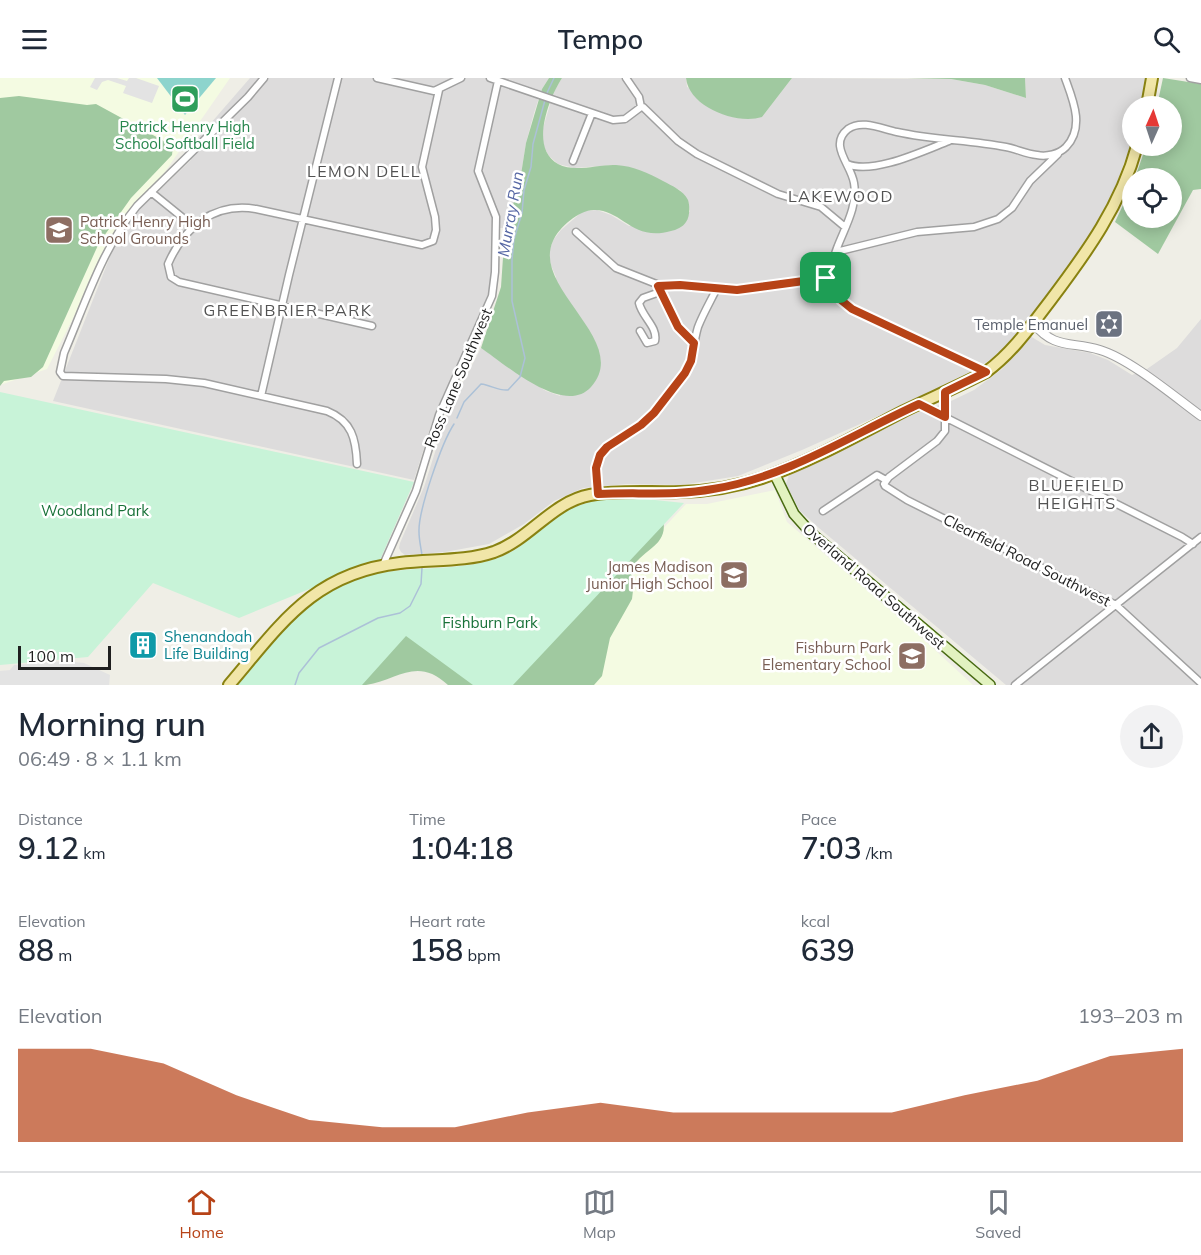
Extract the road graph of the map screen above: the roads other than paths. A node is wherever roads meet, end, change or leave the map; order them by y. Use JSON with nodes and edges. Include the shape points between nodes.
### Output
{"nodes":[{"id":1,"x":264,"y":78,"type":"edge"},
{"id":2,"x":338,"y":78,"type":"edge"},
{"id":3,"x":377,"y":78,"type":"edge"},
{"id":4,"x":461,"y":78,"type":"edge"},
{"id":5,"x":490,"y":78,"type":"edge"},
{"id":6,"x":626,"y":78,"type":"edge"},
{"id":7,"x":1065,"y":78,"type":"edge"},
{"id":8,"x":1152,"y":78,"type":"edge"},
{"id":9,"x":1190,"y":78,"type":"edge"},
{"id":10,"x":1201,"y":80,"type":"edge"},
{"id":11,"x":498,"y":81,"type":"junction"},
{"id":12,"x":439,"y":90,"type":"junction"},
{"id":13,"x":1149,"y":96,"type":"edge"},
{"id":14,"x":641,"y":107,"type":"junction"},
{"id":15,"x":592,"y":112,"type":"junction"},
{"id":16,"x":950,"y":140,"type":"junction"},
{"id":17,"x":1061,"y":152,"type":"junction"},
{"id":18,"x":1134,"y":156,"type":"edge"},
{"id":19,"x":573,"y":161,"type":"dead end"},
{"id":20,"x":846,"y":164,"type":"junction"},
{"id":21,"x":151,"y":192,"type":"junction"},
{"id":22,"x":303,"y":219,"type":"junction"},
{"id":23,"x":194,"y":226,"type":"junction"},
{"id":24,"x":845,"y":227,"type":"junction"},
{"id":25,"x":576,"y":232,"type":"dead end"},
{"id":26,"x":836,"y":252,"type":"junction"},
{"id":27,"x":826,"y":278,"type":"junction"},
{"id":28,"x":661,"y":288,"type":"junction"},
{"id":29,"x":716,"y":290,"type":"junction"},
{"id":30,"x":282,"y":306,"type":"junction"},
{"id":31,"x":1033,"y":323,"type":"junction"},
{"id":32,"x":372,"y":326,"type":"dead end"},
{"id":33,"x":640,"y":331,"type":"dead end"},
{"id":34,"x":694,"y":343,"type":"junction"},
{"id":35,"x":986,"y":372,"type":"junction"},
{"id":36,"x":945,"y":392,"type":"junction"},
{"id":37,"x":261,"y":396,"type":"junction"},
{"id":38,"x":919,"y":404,"type":"junction"},
{"id":39,"x":1201,"y":416,"type":"edge"},
{"id":40,"x":945,"y":417,"type":"junction"},
{"id":41,"x":357,"y":464,"type":"dead end"},
{"id":42,"x":774,"y":473,"type":"junction"},
{"id":43,"x":886,"y":480,"type":"junction"},
{"id":44,"x":598,"y":494,"type":"junction"},
{"id":45,"x":823,"y":511,"type":"dead end"},
{"id":46,"x":1201,"y":537,"type":"edge"},
{"id":47,"x":1193,"y":544,"type":"junction"},
{"id":48,"x":383,"y":565,"type":"junction"},
{"id":49,"x":1116,"y":605,"type":"junction"},
{"id":50,"x":1201,"y":683,"type":"edge"},
{"id":51,"x":229,"y":685,"type":"edge"},
{"id":52,"x":990,"y":685,"type":"edge"},
{"id":53,"x":1015,"y":685,"type":"edge"}],
"edges":[{"from":1,"to":21,"type":"street"},
{"from":2,"to":22,"type":"street"},
{"from":3,"to":12,"type":"street"},
{"from":4,"to":12,"type":"street"},
{"from":5,"to":11,"type":"street"},
{"from":6,"to":14,"type":"street"},
{"from":7,"to":17,"type":"street","via":[[1077,124],[1073,138]]},
{"from":8,"to":13,"type":"main road"},
{"from":9,"to":10,"type":"street"},
{"from":11,"to":15,"type":"street"},
{"from":11,"to":48,"type":"street","name":"Ross Lane Southwest","via":[[478,171],[496,217],[492,296],[439,415],[416,491]]},
{"from":12,"to":22,"type":"street","via":[[422,167],[436,224],[433,241],[422,245]]},
{"from":14,"to":15,"type":"street","via":[[618,120]]},
{"from":14,"to":24,"type":"street","via":[[697,154],[778,194],[822,207]]},
{"from":15,"to":19,"type":"street"},
{"from":16,"to":17,"type":"street","via":[[1004,146],[1044,156]]},
{"from":16,"to":20,"type":"street","via":[[876,165],[858,168]]},
{"from":16,"to":20,"type":"street","via":[[858,125],[847,130],[840,140]]},
{"from":17,"to":26,"type":"street","via":[[998,219],[974,227],[918,232]]},
{"from":18,"to":31,"type":"main road","via":[[1101,231]]},
{"from":20,"to":24,"type":"street","via":[[855,194]]},
{"from":21,"to":23,"type":"street"},
{"from":21,"to":37,"type":"street","via":[[125,219],[112,242],[64,353],[62,375],[180,380]]},
{"from":22,"to":23,"type":"street","via":[[236,207],[211,214]]},
{"from":22,"to":30,"type":"street"},
{"from":23,"to":30,"type":"street","via":[[169,261],[167,268],[174,280]]},
{"from":24,"to":26,"type":"street"},
{"from":25,"to":28,"type":"street","via":[[616,268]]},
{"from":26,"to":27,"type":"street"},
{"from":27,"to":29,"type":"street"},
{"from":27,"to":35,"type":"street","via":[[852,309]]},
{"from":28,"to":29,"type":"street","via":[[680,285]]},
{"from":28,"to":33,"type":"street","via":[[639,303],[655,331],[655,341],[647,343]]},
{"from":28,"to":34,"type":"street","via":[[678,327]]},
{"from":29,"to":34,"type":"street"},
{"from":30,"to":32,"type":"street"},
{"from":30,"to":37,"type":"street"},
{"from":31,"to":35,"type":"main road","via":[[1008,354]]},
{"from":31,"to":39,"type":"street","via":[[1052,340],[1110,353]]},
{"from":34,"to":44,"type":"street","via":[[685,373],[654,413],[600,455],[596,468]]},
{"from":35,"to":36,"type":"main road"},
{"from":36,"to":38,"type":"main road"},
{"from":36,"to":40,"type":"street"},
{"from":37,"to":41,"type":"street","via":[[337,416],[352,431]]},
{"from":38,"to":40,"type":"street"},
{"from":38,"to":42,"type":"main road"},
{"from":40,"to":43,"type":"street","via":[[945,430],[937,441]]},
{"from":40,"to":47,"type":"street"},
{"from":42,"to":44,"type":"main road","via":[[714,489]]},
{"from":42,"to":52,"type":"main road","name":"Overland Road Southwest","via":[[794,514],[811,533]]},
{"from":43,"to":45,"type":"street","via":[[877,475]]},
{"from":43,"to":49,"type":"street","name":"Clearfield Road Southwest","via":[[885,486],[930,511]]},
{"from":44,"to":48,"type":"main road","via":[[566,504],[519,540],[494,552]]},
{"from":46,"to":47,"type":"street"},
{"from":47,"to":49,"type":"street"},
{"from":48,"to":51,"type":"main road","via":[[340,578],[304,600]]},
{"from":49,"to":50,"type":"street","name":"Clearfield Road Southwest"},
{"from":49,"to":53,"type":"street"}]}
